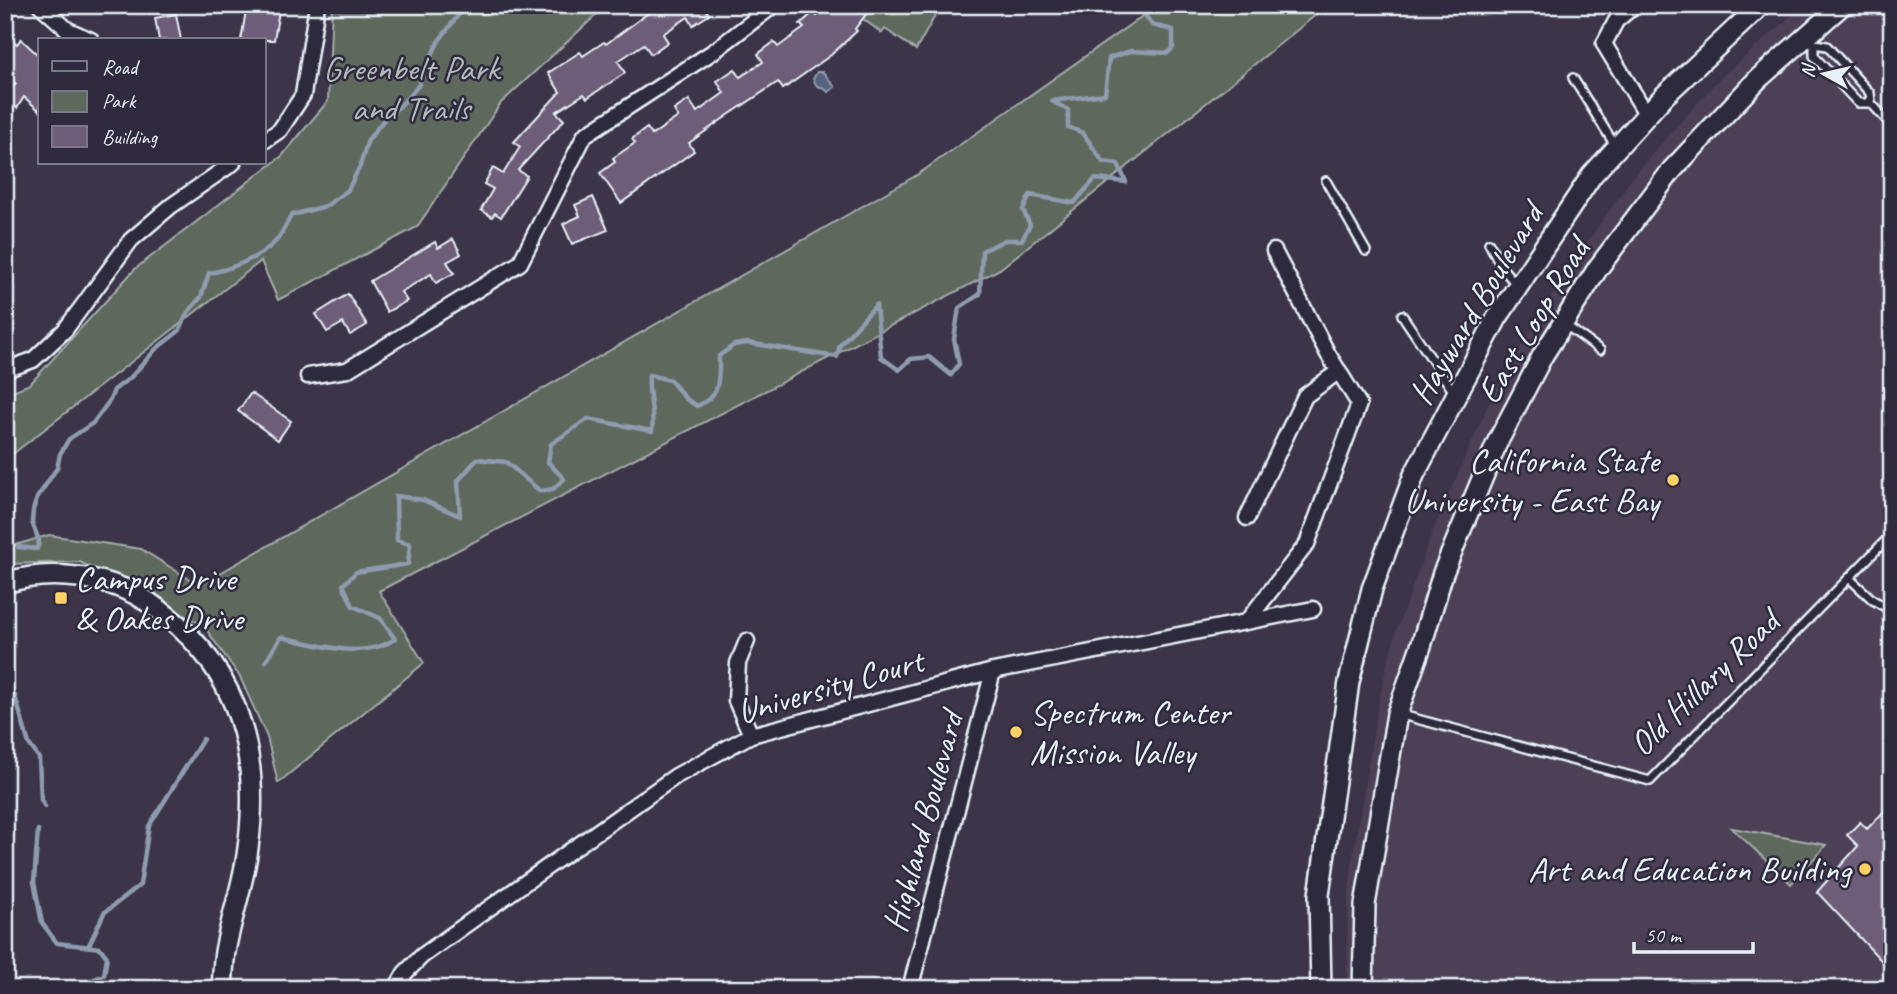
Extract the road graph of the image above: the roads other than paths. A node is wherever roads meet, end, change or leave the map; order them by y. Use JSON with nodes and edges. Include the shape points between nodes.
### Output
{"nodes":[{"id":1,"x":40,"y":5,"type":"edge"},
{"id":2,"x":317,"y":5,"type":"edge"},
{"id":3,"x":774,"y":5,"type":"edge"},
{"id":4,"x":1635,"y":5,"type":"edge"},
{"id":5,"x":1761,"y":5,"type":"edge"},
{"id":6,"x":1842,"y":5,"type":"edge"},
{"id":7,"x":86,"y":38,"type":"edge"},
{"id":8,"x":1810,"y":39,"type":"junction"},
{"id":9,"x":1573,"y":78,"type":"dead end"},
{"id":10,"x":1871,"y":103,"type":"junction"},
{"id":11,"x":1647,"y":115,"type":"junction"},
{"id":12,"x":1892,"y":126,"type":"edge"},
{"id":13,"x":266,"y":140,"type":"edge"},
{"id":14,"x":1617,"y":148,"type":"junction"},
{"id":15,"x":232,"y":164,"type":"edge"},
{"id":16,"x":1326,"y":181,"type":"dead end"},
{"id":17,"x":1489,"y":243,"type":"dead end"},
{"id":18,"x":1274,"y":250,"type":"dead end"},
{"id":19,"x":1366,"y":251,"type":"dead end"},
{"id":20,"x":1518,"y":286,"type":"junction"},
{"id":21,"x":1402,"y":315,"type":"dead end"},
{"id":22,"x":1563,"y":324,"type":"junction"},
{"id":23,"x":1600,"y":350,"type":"dead end"},
{"id":24,"x":5,"y":370,"type":"edge"},
{"id":25,"x":1339,"y":371,"type":"junction"},
{"id":26,"x":308,"y":376,"type":"dead end"},
{"id":27,"x":1455,"y":394,"type":"junction"},
{"id":28,"x":1247,"y":519,"type":"dead end"},
{"id":29,"x":1892,"y":534,"type":"edge"},
{"id":30,"x":1849,"y":578,"type":"junction"},
{"id":31,"x":5,"y":583,"type":"edge"},
{"id":32,"x":1313,"y":609,"type":"dead end"},
{"id":33,"x":1892,"y":611,"type":"edge"},
{"id":34,"x":1247,"y":621,"type":"junction"},
{"id":35,"x":747,"y":641,"type":"dead end"},
{"id":36,"x":993,"y":671,"type":"junction"},
{"id":37,"x":1397,"y":714,"type":"junction"},
{"id":38,"x":751,"y":735,"type":"junction"},
{"id":39,"x":222,"y":989,"type":"edge"},
{"id":40,"x":396,"y":989,"type":"edge"},
{"id":41,"x":910,"y":989,"type":"edge"},
{"id":42,"x":1321,"y":989,"type":"edge"},
{"id":43,"x":1363,"y":989,"type":"edge"}],
"edges":[{"from":1,"to":7,"type":"street","via":[[68,30]]},
{"from":2,"to":13,"type":"street","via":[[303,95],[280,130]]},
{"from":3,"to":26,"type":"street","via":[[714,51],[585,135],[520,263],[347,370]]},
{"from":4,"to":11,"type":"street","via":[[1616,21],[1604,44]]},
{"from":5,"to":11,"type":"street","name":"Hayward Boulevard"},
{"from":6,"to":8,"type":"street","name":"East Loop Road"},
{"from":8,"to":10,"type":"lane","via":[[1827,46],[1870,93]]},
{"from":8,"to":10,"type":"lane","via":[[1814,56],[1858,103]]},
{"from":8,"to":22,"type":"street","name":"East Loop Road","via":[[1758,79],[1672,170],[1598,268]]},
{"from":9,"to":14,"type":"lane"},
{"from":10,"to":12,"type":"lane"},
{"from":11,"to":14,"type":"street","name":"Hayward Boulevard"},
{"from":14,"to":20,"type":"street","name":"Hayward Boulevard","via":[[1592,175]]},
{"from":15,"to":24,"type":"street","via":[[170,206],[131,240],[65,330],[33,360]]},
{"from":16,"to":19,"type":"lane"},
{"from":17,"to":20,"type":"lane"},
{"from":18,"to":25,"type":"street"},
{"from":20,"to":27,"type":"street","name":"Hayward Boulevard"},
{"from":21,"to":27,"type":"lane"},
{"from":22,"to":23,"type":"lane"},
{"from":22,"to":37,"type":"street","name":"East Loop Road","via":[[1497,443],[1443,573]]},
{"from":25,"to":28,"type":"street","via":[[1304,396]]},
{"from":25,"to":34,"type":"street","via":[[1359,404],[1307,544]]},
{"from":27,"to":42,"type":"street","name":"Hayward Boulevard","via":[[1409,487],[1372,589],[1349,682],[1320,895]]},
{"from":29,"to":30,"type":"lane","name":"Old Hillary Road"},
{"from":30,"to":33,"type":"lane"},
{"from":30,"to":37,"type":"lane","name":"Old Hillary Road","via":[[1650,781]]},
{"from":31,"to":39,"type":"street","via":[[57,576],[90,578],[131,590],[190,636],[219,672],[235,707],[248,755],[252,798],[248,849],[225,953]]},
{"from":32,"to":34,"type":"street","name":"University Court"},
{"from":34,"to":36,"type":"street","name":"University Court"},
{"from":35,"to":38,"type":"street","via":[[738,663],[736,701]]},
{"from":36,"to":38,"type":"street","name":"University Court"},
{"from":36,"to":41,"type":"street","name":"Highland Boulevard"},
{"from":37,"to":43,"type":"street","name":"East Loop Road","via":[[1365,905]]},
{"from":38,"to":40,"type":"street","name":"University Court","via":[[676,776],[422,956]]}]}
